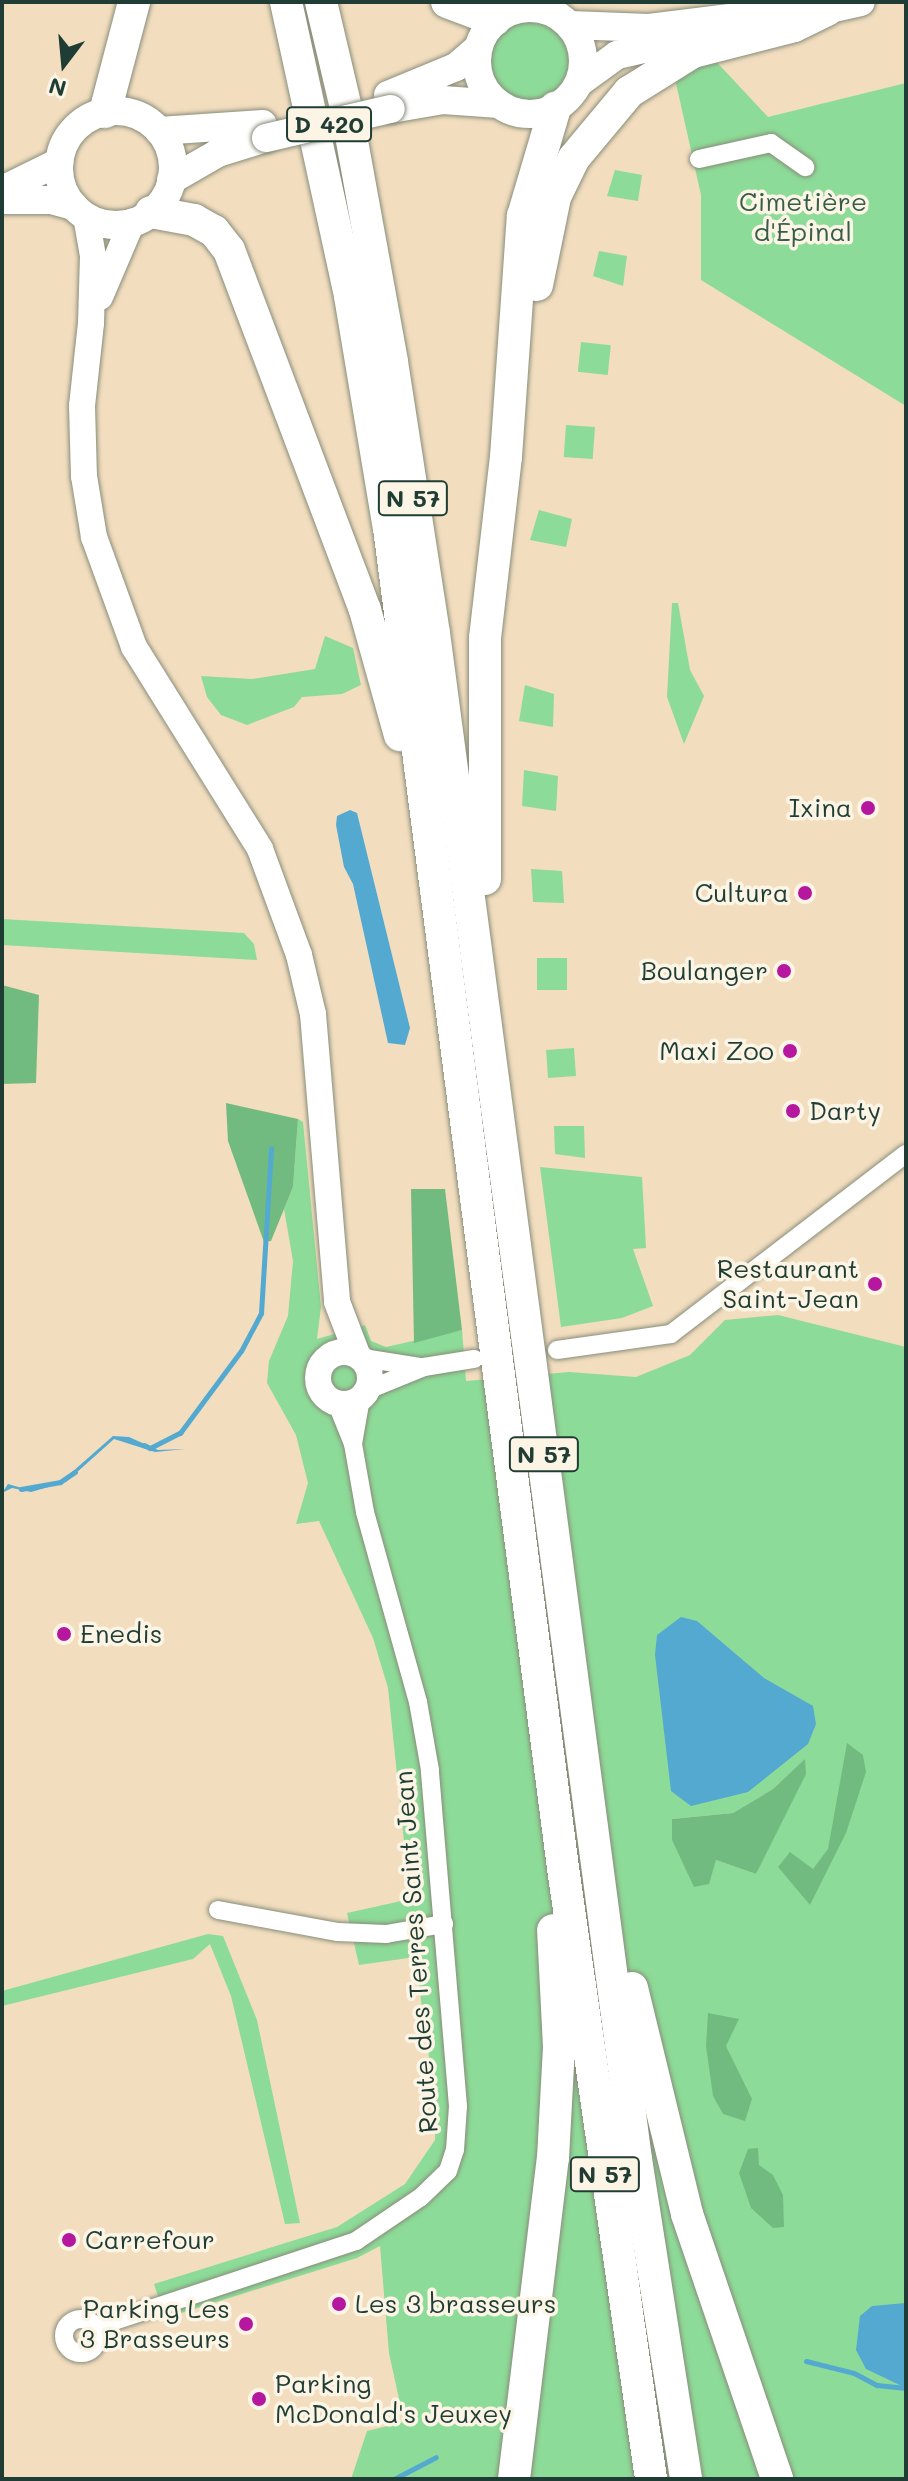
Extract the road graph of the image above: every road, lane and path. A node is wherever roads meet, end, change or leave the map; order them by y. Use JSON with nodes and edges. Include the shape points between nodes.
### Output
{"nodes":[{"id":1,"x":134,"y":2,"type":"edge"},
{"id":2,"x":286,"y":2,"type":"edge"},
{"id":3,"x":321,"y":2,"type":"edge"},
{"id":4,"x":447,"y":2,"type":"edge"},
{"id":5,"x":861,"y":2,"type":"edge"},
{"id":6,"x":813,"y":6,"type":"edge"},
{"id":7,"x":495,"y":20,"type":"junction"},
{"id":8,"x":570,"y":25,"type":"junction"},
{"id":9,"x":478,"y":48,"type":"junction"},
{"id":10,"x":580,"y":82,"type":"junction"},
{"id":11,"x":390,"y":102,"type":"junction"},
{"id":12,"x":499,"y":104,"type":"junction"},
{"id":13,"x":555,"y":108,"type":"junction"},
{"id":14,"x":105,"y":112,"type":"junction"},
{"id":15,"x":159,"y":131,"type":"junction"},
{"id":16,"x":265,"y":131,"type":"junction"},
{"id":17,"x":699,"y":159,"type":"dead end"},
{"id":18,"x":59,"y":162,"type":"junction"},
{"id":19,"x":805,"y":167,"type":"dead end"},
{"id":20,"x":171,"y":180,"type":"junction"},
{"id":21,"x":2,"y":190,"type":"edge"},
{"id":22,"x":2,"y":200,"type":"edge"},
{"id":23,"x":80,"y":211,"type":"junction"},
{"id":24,"x":142,"y":217,"type":"junction"},
{"id":25,"x":91,"y":323,"type":"junction"},
{"id":26,"x":506,"y":457,"type":"junction"},
{"id":27,"x":435,"y":857,"type":"junction"},
{"id":28,"x":485,"y":998,"type":"junction"},
{"id":29,"x":906,"y":1154,"type":"edge"},
{"id":30,"x":337,"y":1302,"type":"junction"},
{"id":31,"x":557,"y":1350,"type":"dead end"},
{"id":32,"x":360,"y":1356,"type":"junction"},
{"id":33,"x":325,"y":1359,"type":"junction"},
{"id":34,"x":474,"y":1359,"type":"dead end"},
{"id":35,"x":424,"y":1367,"type":"junction"},
{"id":36,"x":357,"y":1400,"type":"junction"},
{"id":37,"x":563,"y":1868,"type":"junction"},
{"id":38,"x":218,"y":1910,"type":"dead end"},
{"id":39,"x":603,"y":1910,"type":"junction"},
{"id":40,"x":444,"y":1924,"type":"junction"},
{"id":41,"x":96,"y":2327,"type":"dead end"},
{"id":42,"x":777,"y":2473,"type":"edge"},
{"id":43,"x":514,"y":2479,"type":"edge"},
{"id":44,"x":651,"y":2479,"type":"edge"},
{"id":45,"x":686,"y":2479,"type":"edge"}],
"edges":[{"from":1,"to":14,"type":"highway"},
{"from":2,"to":27,"type":"highway","number":"N 57","via":[[360,353]]},
{"from":3,"to":28,"type":"highway","number":"N 57","via":[[346,108],[392,362]]},
{"from":4,"to":7,"type":"highway"},
{"from":5,"to":6,"type":"main road"},
{"from":6,"to":8,"type":"main road","via":[[649,28]]},
{"from":6,"to":10,"type":"main road","via":[[617,55]]},
{"from":6,"to":26,"type":"highway","via":[[794,26],[693,52],[648,76],[590,134],[552,210]]},
{"from":7,"to":8,"type":"main road","via":[[535,7]]},
{"from":7,"to":9,"type":"main road"},
{"from":8,"to":10,"type":"main road","via":[[582,46]]},
{"from":9,"to":11,"type":"main road","number":"D 420"},
{"from":9,"to":12,"type":"main road","via":[[480,79]]},
{"from":10,"to":13,"type":"main road"},
{"from":11,"to":12,"type":"main road","number":"D 420"},
{"from":11,"to":16,"type":"main road","number":"D 420","bridge":true},
{"from":12,"to":13,"type":"main road","via":[[527,114]]},
{"from":13,"to":26,"type":"highway","via":[[523,216]]},
{"from":14,"to":15,"type":"main road","via":[[135,114]]},
{"from":14,"to":18,"type":"main road","via":[[73,129]]},
{"from":15,"to":16,"type":"main road","number":"D 420"},
{"from":15,"to":20,"type":"main road","via":[[171,154]]},
{"from":16,"to":20,"type":"main road","number":"D 420"},
{"from":17,"to":19,"type":"street","via":[[771,143]]},
{"from":18,"to":21,"type":"main road"},
{"from":18,"to":23,"type":"main road","via":[[60,178]]},
{"from":20,"to":24,"type":"main road"},
{"from":22,"to":23,"type":"main road","via":[[51,200]]},
{"from":23,"to":24,"type":"main road","via":[[109,224]]},
{"from":23,"to":25,"type":"street","via":[[93,256]]},
{"from":24,"to":25,"type":"street"},
{"from":24,"to":27,"type":"highway","via":[[194,220],[214,231],[229,250],[365,610]]},
{"from":25,"to":30,"type":"street","via":[[82,406],[84,476],[94,537],[134,647],[260,849],[299,955],[313,1014]]},
{"from":26,"to":28,"type":"highway","via":[[485,638]]},
{"from":27,"to":37,"type":"highway","number":"N 57"},
{"from":28,"to":39,"type":"highway","number":"N 57"},
{"from":29,"to":31,"type":"street","via":[[671,1334]]},
{"from":30,"to":32,"type":"street"},
{"from":30,"to":33,"type":"street"},
{"from":32,"to":33,"type":"street","via":[[342,1351]]},
{"from":32,"to":35,"type":"street"},
{"from":32,"to":36,"type":"street","via":[[371,1373]]},
{"from":33,"to":36,"type":"street","via":[[318,1385]]},
{"from":34,"to":35,"type":"street"},
{"from":35,"to":36,"type":"street"},
{"from":36,"to":40,"type":"street","name":"Route des Terres Saint Jean","via":[[353,1444],[365,1512],[418,1702]]},
{"from":37,"to":43,"type":"highway","via":[[553,1929],[559,2047],[553,2158]]},
{"from":37,"to":44,"type":"highway","number":"N 57"},
{"from":38,"to":40,"type":"street","via":[[338,1932],[386,1934]]},
{"from":39,"to":42,"type":"highway","via":[[633,1992],[687,2214]]},
{"from":39,"to":45,"type":"highway","number":"N 57"},
{"from":40,"to":41,"type":"street","name":"Route des Terres Saint Jean","via":[[459,2128],[448,2171],[395,2218],[356,2241]]}]}
